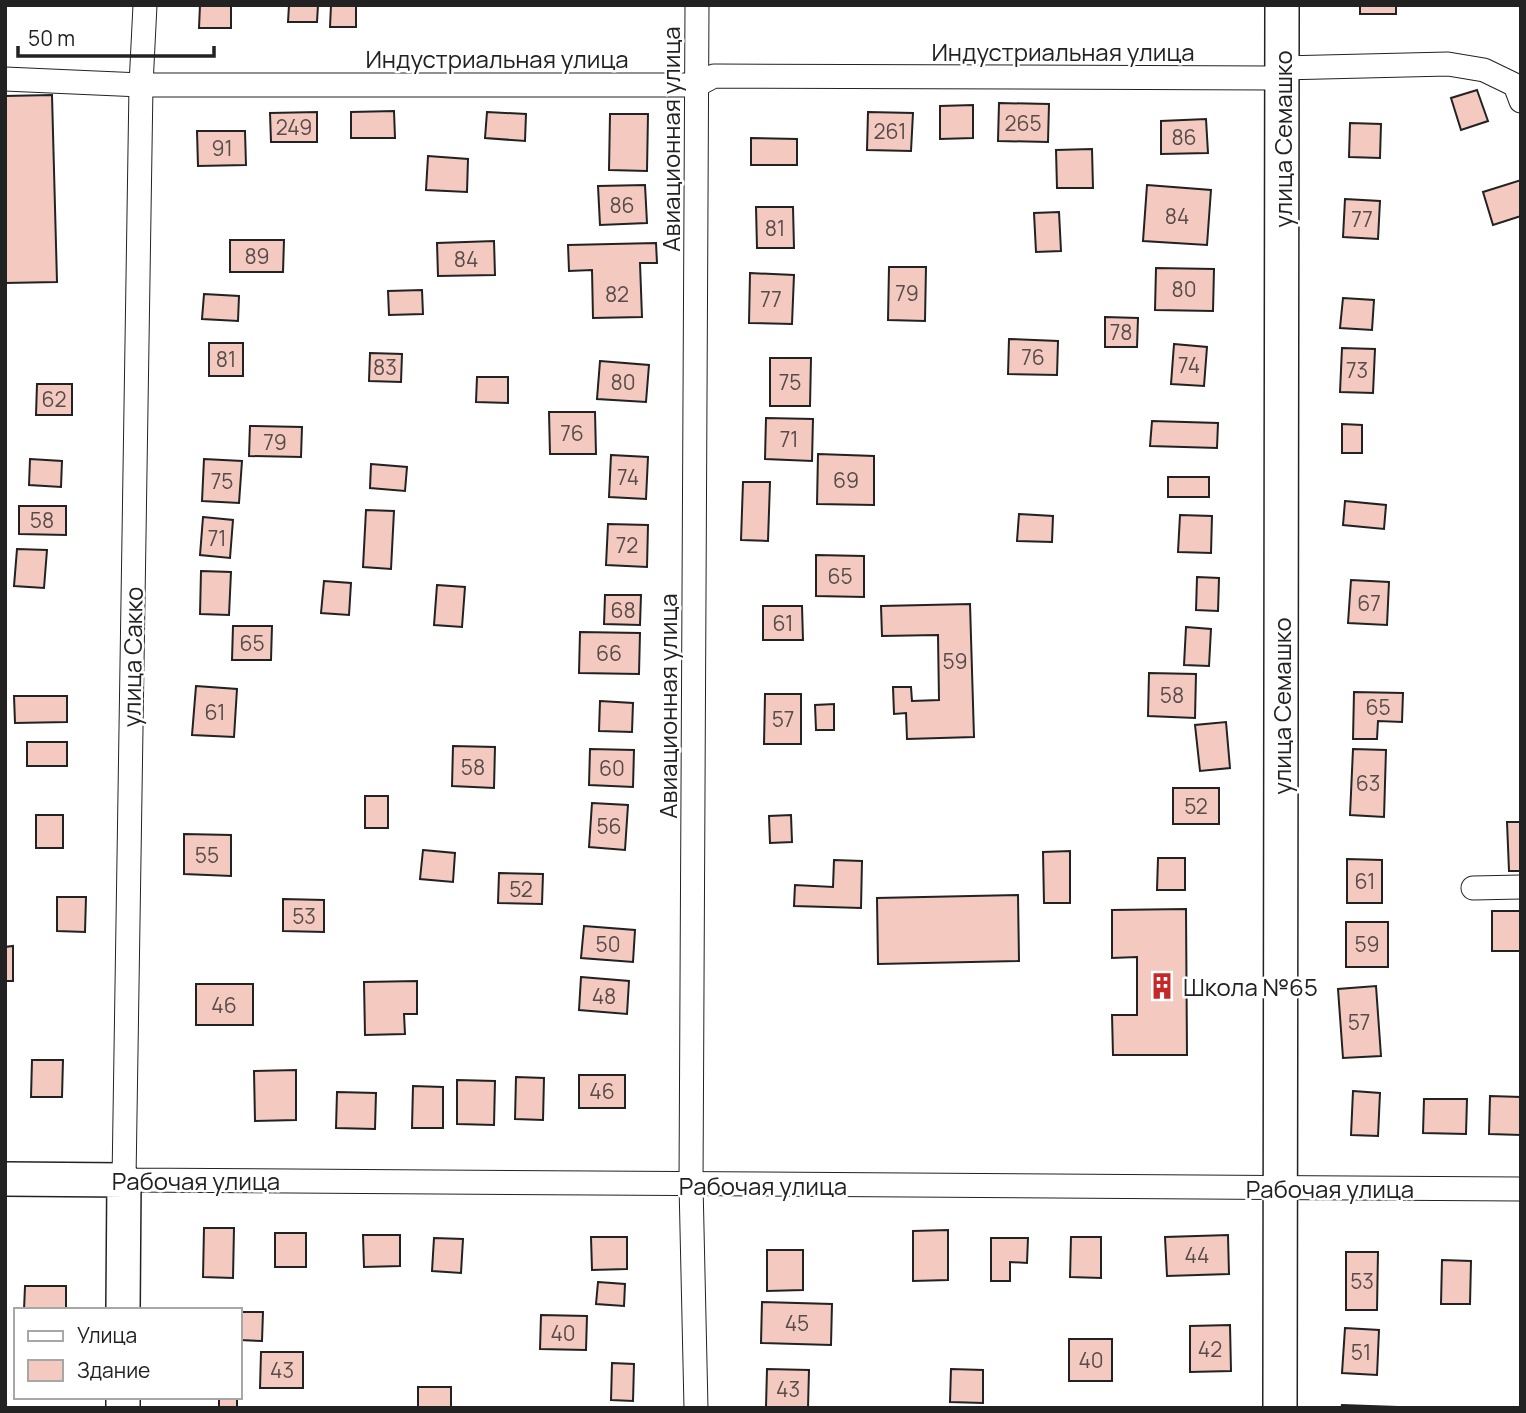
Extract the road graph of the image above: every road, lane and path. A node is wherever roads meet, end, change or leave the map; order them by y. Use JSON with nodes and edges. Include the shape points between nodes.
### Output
{"nodes":[{"id":1,"x":145,"y":5,"type":"edge"},
{"id":2,"x":697,"y":5,"type":"edge"},
{"id":3,"x":1282,"y":5,"type":"edge"},
{"id":4,"x":1282,"y":73,"type":"junction"},
{"id":5,"x":5,"y":79,"type":"edge"},
{"id":6,"x":141,"y":85,"type":"junction"},
{"id":7,"x":697,"y":85,"type":"junction"},
{"id":8,"x":1521,"y":101,"type":"edge"},
{"id":9,"x":1521,"y":887,"type":"edge"},
{"id":10,"x":1473,"y":888,"type":"dead end"},
{"id":11,"x":5,"y":1179,"type":"edge"},
{"id":12,"x":124,"y":1180,"type":"junction"},
{"id":13,"x":691,"y":1184,"type":"junction"},
{"id":14,"x":1280,"y":1188,"type":"junction"},
{"id":15,"x":1521,"y":1189,"type":"edge"},
{"id":16,"x":123,"y":1308,"type":"edge"},
{"id":17,"x":696,"y":1408,"type":"edge"},
{"id":18,"x":1280,"y":1408,"type":"edge"}],
"edges":[{"from":1,"to":6,"type":"street","name":"улица Сакко"},
{"from":2,"to":7,"type":"street","name":"Авиационная улица"},
{"from":3,"to":4,"type":"main road","name":"улица Семашко"},
{"from":4,"to":7,"type":"street","name":"Индустриальная улица","via":[[714,76]]},
{"from":4,"to":8,"type":"street","name":"Индустриальная улица","via":[[1448,64],[1484,70],[1515,85]]},
{"from":4,"to":14,"type":"main road","name":"улица Семашко"},
{"from":5,"to":6,"type":"street","name":"Индустриальная улица"},
{"from":6,"to":7,"type":"street","name":"Индустриальная улица"},
{"from":6,"to":12,"type":"street","name":"улица Сакко"},
{"from":7,"to":13,"type":"street","name":"Авиационная улица"},
{"from":9,"to":10,"type":"street"},
{"from":11,"to":12,"type":"main road","name":"Рабочая улица"},
{"from":12,"to":13,"type":"street","name":"Рабочая улица"},
{"from":12,"to":16,"type":"main road","name":"улица Сакко"},
{"from":13,"to":14,"type":"street","name":"Рабочая улица"},
{"from":13,"to":17,"type":"street","name":"Авиационная улица"},
{"from":14,"to":15,"type":"street","name":"Рабочая улица"},
{"from":14,"to":18,"type":"main road","name":"улица Семашко"}]}
